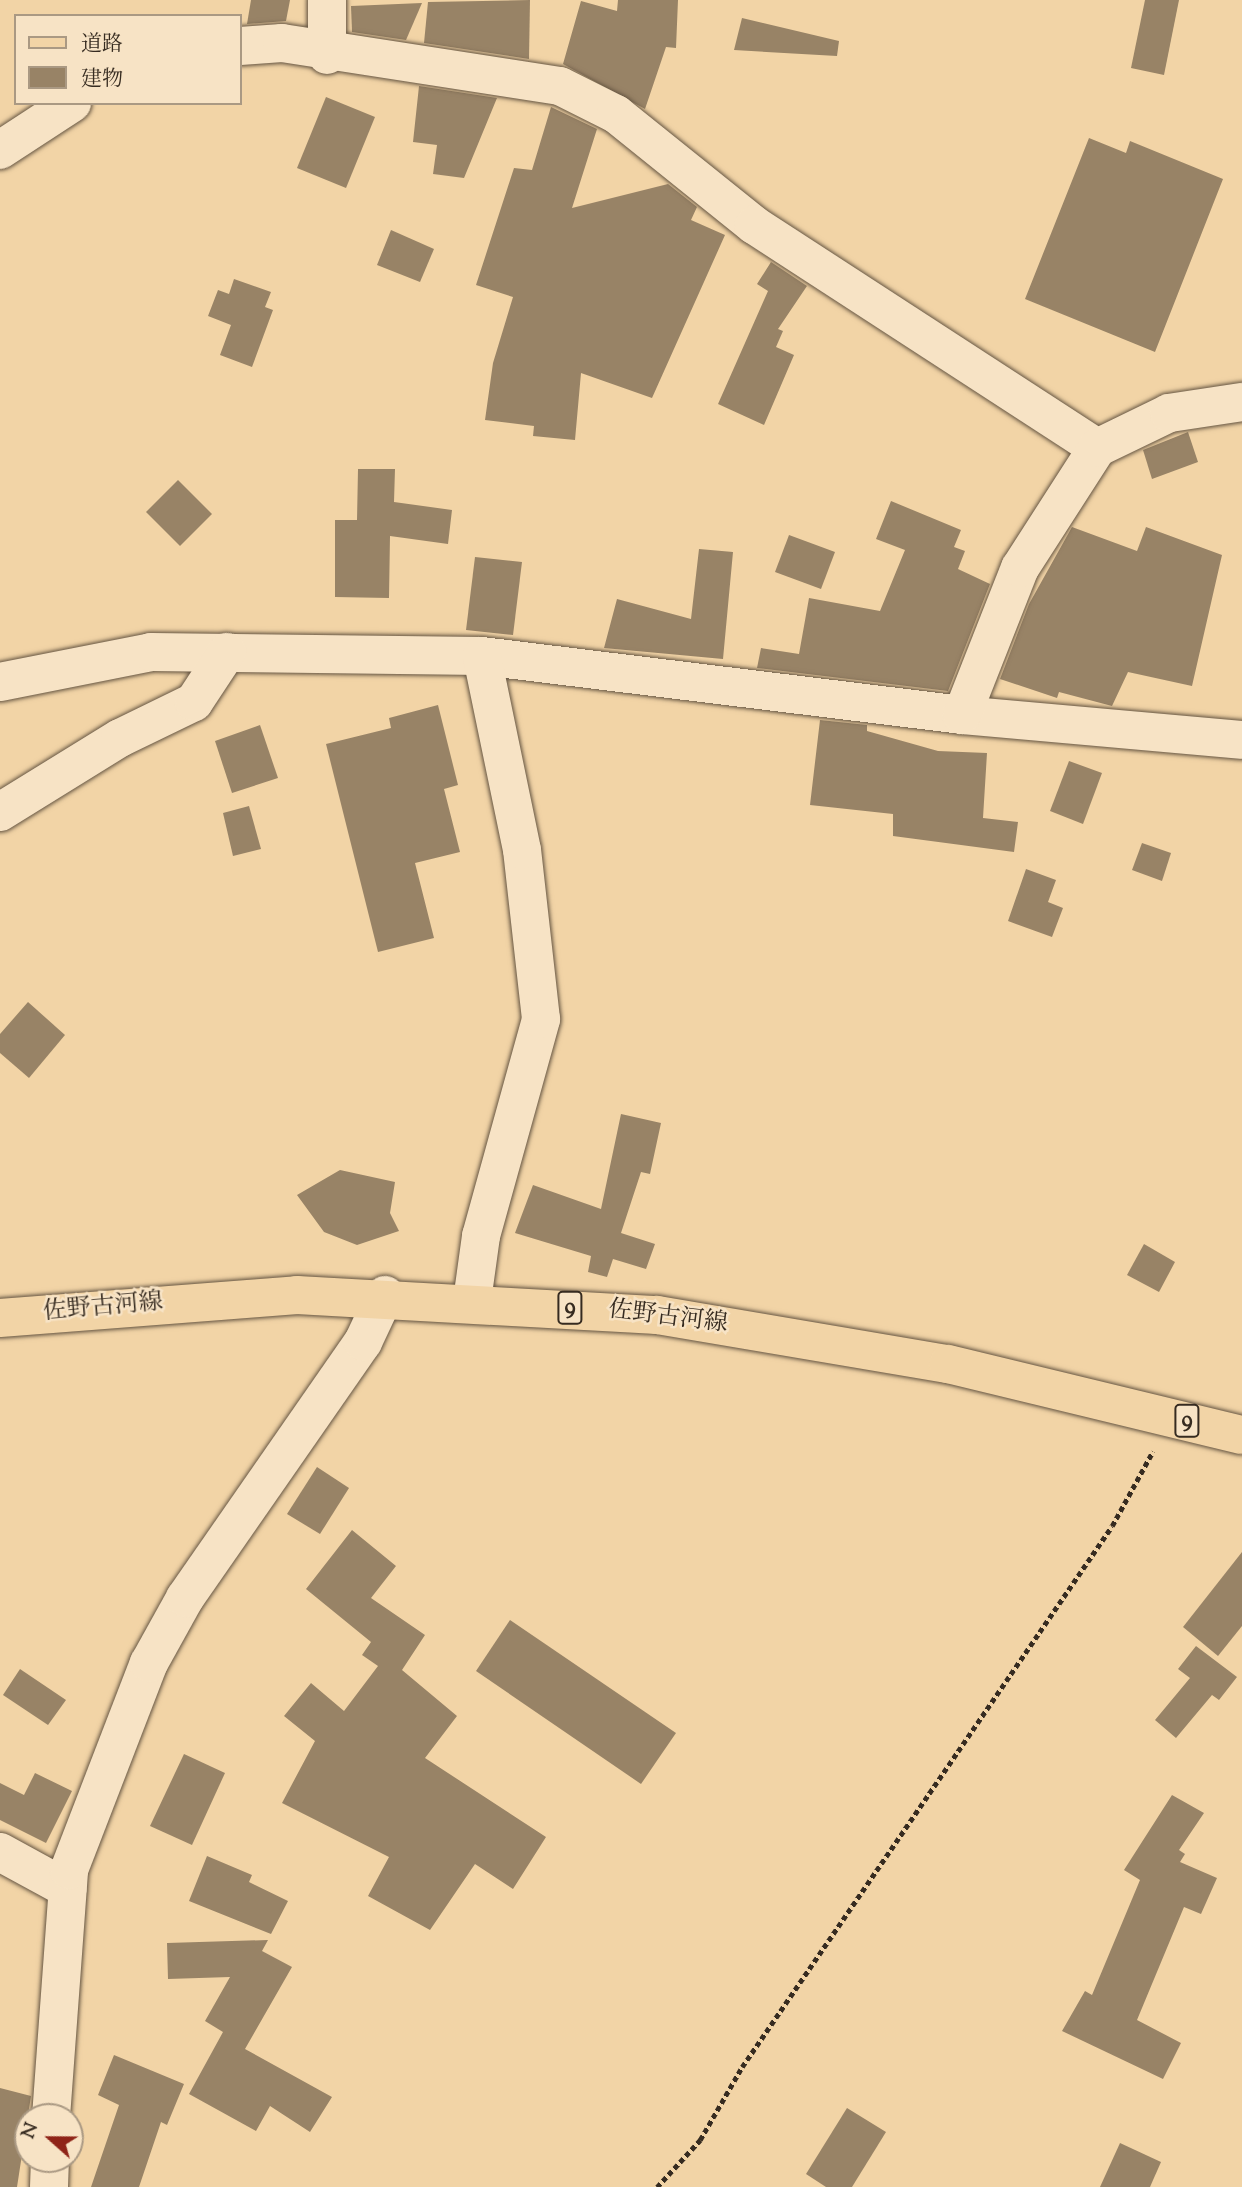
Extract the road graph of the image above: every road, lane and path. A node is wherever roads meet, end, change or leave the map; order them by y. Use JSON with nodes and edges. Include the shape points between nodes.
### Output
{"nodes":[{"id":1,"x":327,"y":0,"type":"edge"},
{"id":2,"x":242,"y":46,"type":"edge"},
{"id":3,"x":327,"y":55,"type":"junction"},
{"id":4,"x":69,"y":105,"type":"edge"},
{"id":5,"x":0,"y":150,"type":"edge"},
{"id":6,"x":1242,"y":402,"type":"edge"},
{"id":7,"x":1097,"y":449,"type":"junction"},
{"id":8,"x":227,"y":652,"type":"junction"},
{"id":9,"x":482,"y":656,"type":"junction"},
{"id":10,"x":0,"y":682,"type":"edge"},
{"id":11,"x":962,"y":715,"type":"junction"},
{"id":12,"x":1242,"y":740,"type":"edge"},
{"id":13,"x":0,"y":812,"type":"edge"},
{"id":14,"x":385,"y":1296,"type":"junction"},
{"id":15,"x":472,"y":1301,"type":"junction"},
{"id":16,"x":0,"y":1318,"type":"edge"},
{"id":17,"x":1171,"y":1417,"type":"junction"},
{"id":18,"x":1242,"y":1435,"type":"edge"},
{"id":19,"x":0,"y":1852,"type":"edge"},
{"id":20,"x":68,"y":1889,"type":"junction"},
{"id":21,"x":52,"y":2103,"type":"edge"},
{"id":22,"x":657,"y":2187,"type":"edge"}],
"edges":[{"from":1,"to":3,"type":"street"},
{"from":2,"to":3,"type":"street","via":[[282,43]]},
{"from":3,"to":7,"type":"street","via":[[560,86],[616,114],[754,225]]},
{"from":4,"to":5,"type":"street"},
{"from":6,"to":7,"type":"street","via":[[1169,413]]},
{"from":7,"to":11,"type":"street","via":[[1020,568]]},
{"from":8,"to":9,"type":"street"},
{"from":8,"to":10,"type":"street","via":[[151,652]]},
{"from":8,"to":13,"type":"street","via":[[194,702],[120,738]]},
{"from":9,"to":11,"type":"street"},
{"from":9,"to":15,"type":"street","via":[[522,850],[541,1019],[481,1236]]},
{"from":11,"to":12,"type":"street"},
{"from":14,"to":15,"type":"main road","name":"佐野古河線","number":"9"},
{"from":14,"to":16,"type":"main road","name":"佐野古河線","number":"9","via":[[198,1300]]},
{"from":14,"to":20,"type":"street","via":[[363,1342],[184,1598],[149,1662],[69,1870]]},
{"from":15,"to":17,"type":"main road","name":"佐野古河線","number":"9","via":[[657,1315],[804,1336]]},
{"from":17,"to":18,"type":"main road","name":"佐野古河線","number":"9"},
{"from":17,"to":22,"type":"path","via":[[1112,1526],[742,2067],[700,2140]]},
{"from":19,"to":20,"type":"street"},
{"from":20,"to":21,"type":"street"}]}
